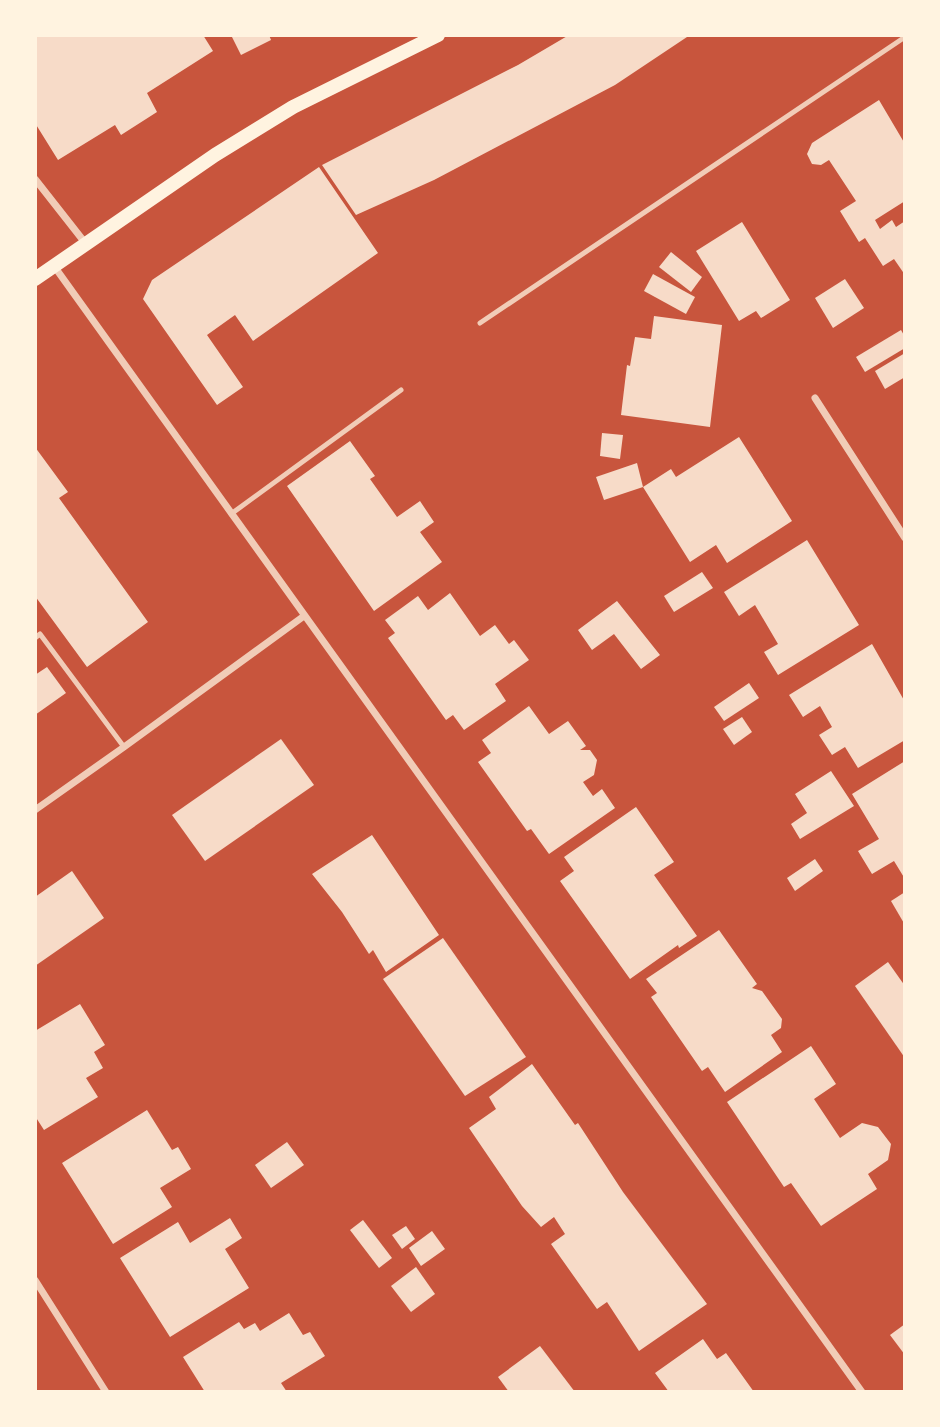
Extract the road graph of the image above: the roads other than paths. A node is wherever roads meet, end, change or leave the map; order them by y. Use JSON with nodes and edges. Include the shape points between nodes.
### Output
{"nodes":[{"id":1,"x":438,"y":35,"type":"edge"},
{"id":2,"x":905,"y":37,"type":"edge"},
{"id":3,"x":35,"y":179,"type":"edge"},
{"id":4,"x":86,"y":244,"type":"junction"},
{"id":5,"x":54,"y":266,"type":"junction"},
{"id":6,"x":35,"y":279,"type":"edge"},
{"id":7,"x":480,"y":323,"type":"dead end"},
{"id":8,"x":401,"y":390,"type":"dead end"},
{"id":9,"x":815,"y":398,"type":"dead end"},
{"id":10,"x":231,"y":514,"type":"junction"},
{"id":11,"x":905,"y":538,"type":"edge"},
{"id":12,"x":304,"y":616,"type":"junction"},
{"id":13,"x":35,"y":638,"type":"edge"},
{"id":14,"x":124,"y":747,"type":"junction"},
{"id":15,"x":35,"y":810,"type":"edge"},
{"id":16,"x":35,"y":1280,"type":"edge"},
{"id":17,"x":106,"y":1392,"type":"edge"},
{"id":18,"x":862,"y":1392,"type":"edge"}],
"edges":[{"from":1,"to":4,"type":"main road","via":[[293,107]]},
{"from":2,"to":7,"type":"lane"},
{"from":3,"to":4,"type":"street"},
{"from":4,"to":5,"type":"main road"},
{"from":5,"to":6,"type":"main road"},
{"from":5,"to":10,"type":"street"},
{"from":8,"to":10,"type":"lane"},
{"from":9,"to":11,"type":"street"},
{"from":10,"to":12,"type":"street"},
{"from":12,"to":14,"type":"street"},
{"from":12,"to":18,"type":"street"},
{"from":13,"to":14,"type":"lane","via":[[40,634]]},
{"from":14,"to":15,"type":"street"},
{"from":16,"to":17,"type":"street"}]}
